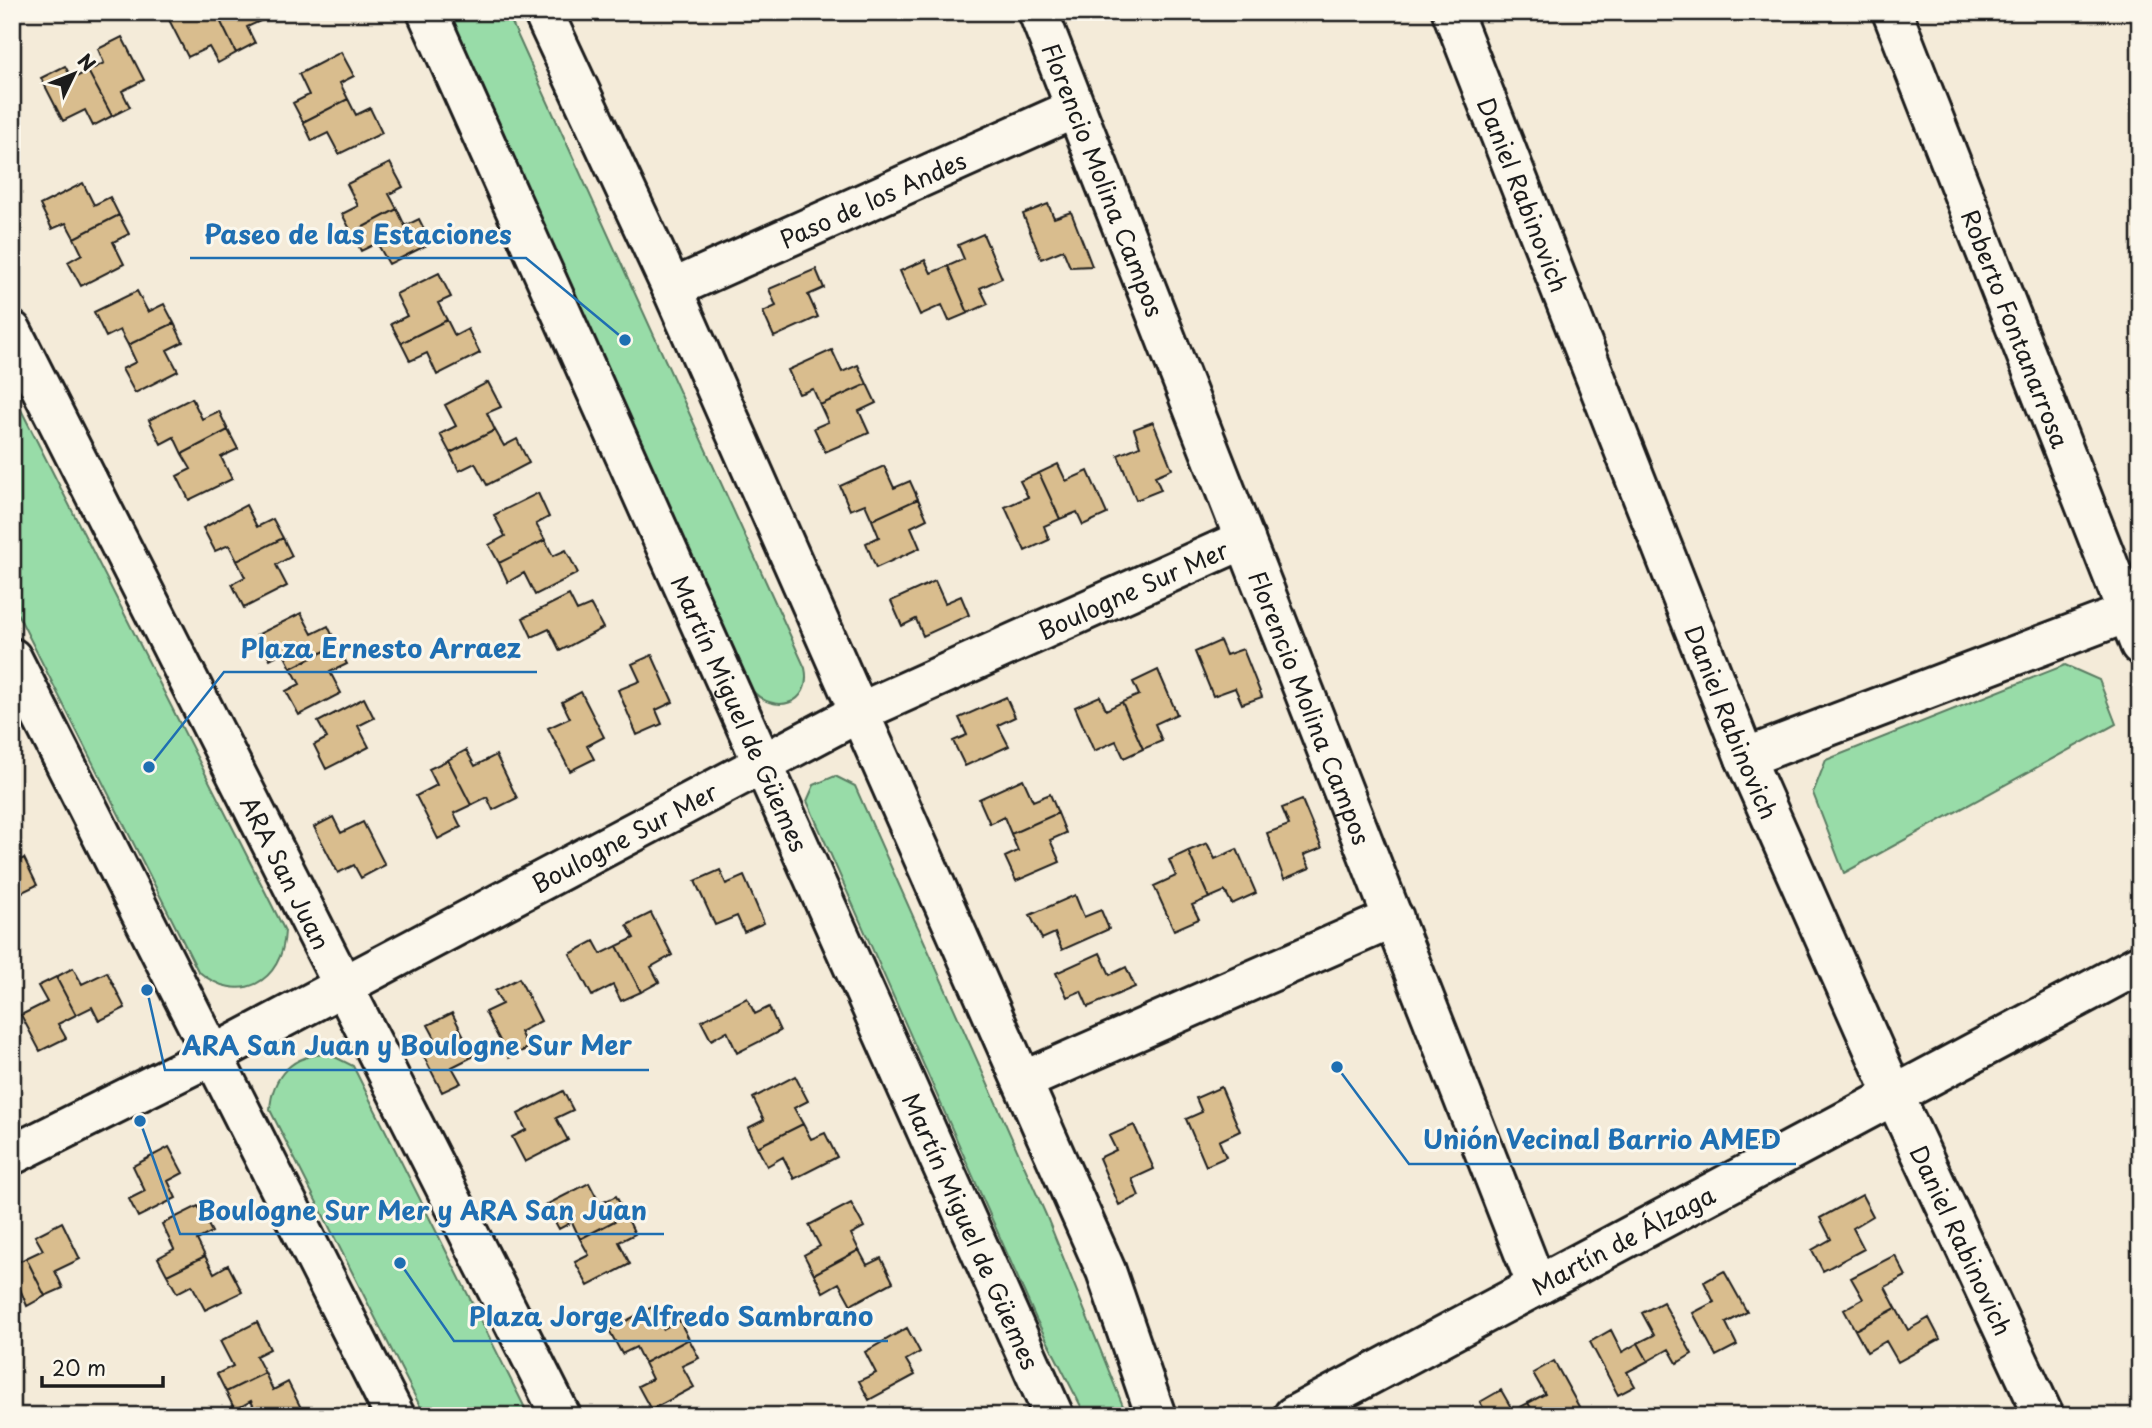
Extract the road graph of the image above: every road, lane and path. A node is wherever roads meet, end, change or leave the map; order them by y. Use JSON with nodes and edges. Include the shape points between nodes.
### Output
{"nodes":[{"id":1,"x":427,"y":12,"type":"edge"},
{"id":2,"x":543,"y":12,"type":"edge"},
{"id":3,"x":1038,"y":12,"type":"edge"},
{"id":4,"x":1452,"y":12,"type":"edge"},
{"id":5,"x":1892,"y":12,"type":"edge"},
{"id":6,"x":1076,"y":108,"type":"junction"},
{"id":7,"x":672,"y":289,"type":"junction"},
{"id":8,"x":12,"y":331,"type":"edge"},
{"id":9,"x":1245,"y":539,"type":"junction"},
{"id":10,"x":2133,"y":629,"type":"edge"},
{"id":11,"x":12,"y":658,"type":"edge"},
{"id":12,"x":860,"y":712,"type":"junction"},
{"id":13,"x":1745,"y":758,"type":"junction"},
{"id":14,"x":762,"y":762,"type":"junction"},
{"id":15,"x":1394,"y":918,"type":"junction"},
{"id":16,"x":2140,"y":964,"type":"edge"},
{"id":17,"x":345,"y":985,"type":"junction"},
{"id":18,"x":213,"y":1055,"type":"junction"},
{"id":19,"x":1023,"y":1081,"type":"junction"},
{"id":20,"x":1894,"y":1095,"type":"junction"},
{"id":21,"x":12,"y":1156,"type":"edge"},
{"id":22,"x":1537,"y":1286,"type":"junction"},
{"id":23,"x":395,"y":1416,"type":"edge"},
{"id":24,"x":561,"y":1416,"type":"edge"},
{"id":25,"x":1054,"y":1416,"type":"edge"},
{"id":26,"x":1156,"y":1416,"type":"edge"},
{"id":27,"x":1293,"y":1416,"type":"edge"},
{"id":28,"x":2044,"y":1416,"type":"edge"}],
"edges":[{"from":1,"to":14,"type":"street","name":"Martín Miguel de Güemes"},
{"from":2,"to":7,"type":"street"},
{"from":3,"to":6,"type":"street","name":"Florencio Molina Campos"},
{"from":4,"to":13,"type":"street","name":"Daniel Rabinovich"},
{"from":5,"to":10,"type":"street","name":"Roberto Fontanarrosa"},
{"from":6,"to":7,"type":"street","name":"Paso de los Andes"},
{"from":6,"to":9,"type":"street","name":"Florencio Molina Campos"},
{"from":7,"to":12,"type":"street"},
{"from":8,"to":17,"type":"street","name":"ARA San Juan"},
{"from":9,"to":12,"type":"street","name":"Boulogne Sur Mer"},
{"from":9,"to":15,"type":"street","name":"Florencio Molina Campos"},
{"from":10,"to":13,"type":"street"},
{"from":11,"to":18,"type":"street"},
{"from":12,"to":14,"type":"street","name":"Boulogne Sur Mer"},
{"from":12,"to":19,"type":"street"},
{"from":13,"to":20,"type":"street","name":"Daniel Rabinovich"},
{"from":14,"to":17,"type":"street","name":"Boulogne Sur Mer"},
{"from":14,"to":25,"type":"street","name":"Martín Miguel de Güemes"},
{"from":15,"to":19,"type":"street"},
{"from":15,"to":22,"type":"street","name":"Florencio Molina Campos"},
{"from":16,"to":20,"type":"street","name":"Martín de Álzaga"},
{"from":17,"to":18,"type":"street","name":"Boulogne Sur Mer"},
{"from":17,"to":24,"type":"street","name":"ARA San Juan"},
{"from":18,"to":21,"type":"street","name":"Boulogne Sur Mer"},
{"from":18,"to":23,"type":"street"},
{"from":19,"to":26,"type":"street","via":[[1107,1271]]},
{"from":20,"to":22,"type":"street","name":"Martín de Álzaga"},
{"from":20,"to":28,"type":"street","name":"Daniel Rabinovich"},
{"from":22,"to":27,"type":"street","name":"Martín de Álzaga"}]}
